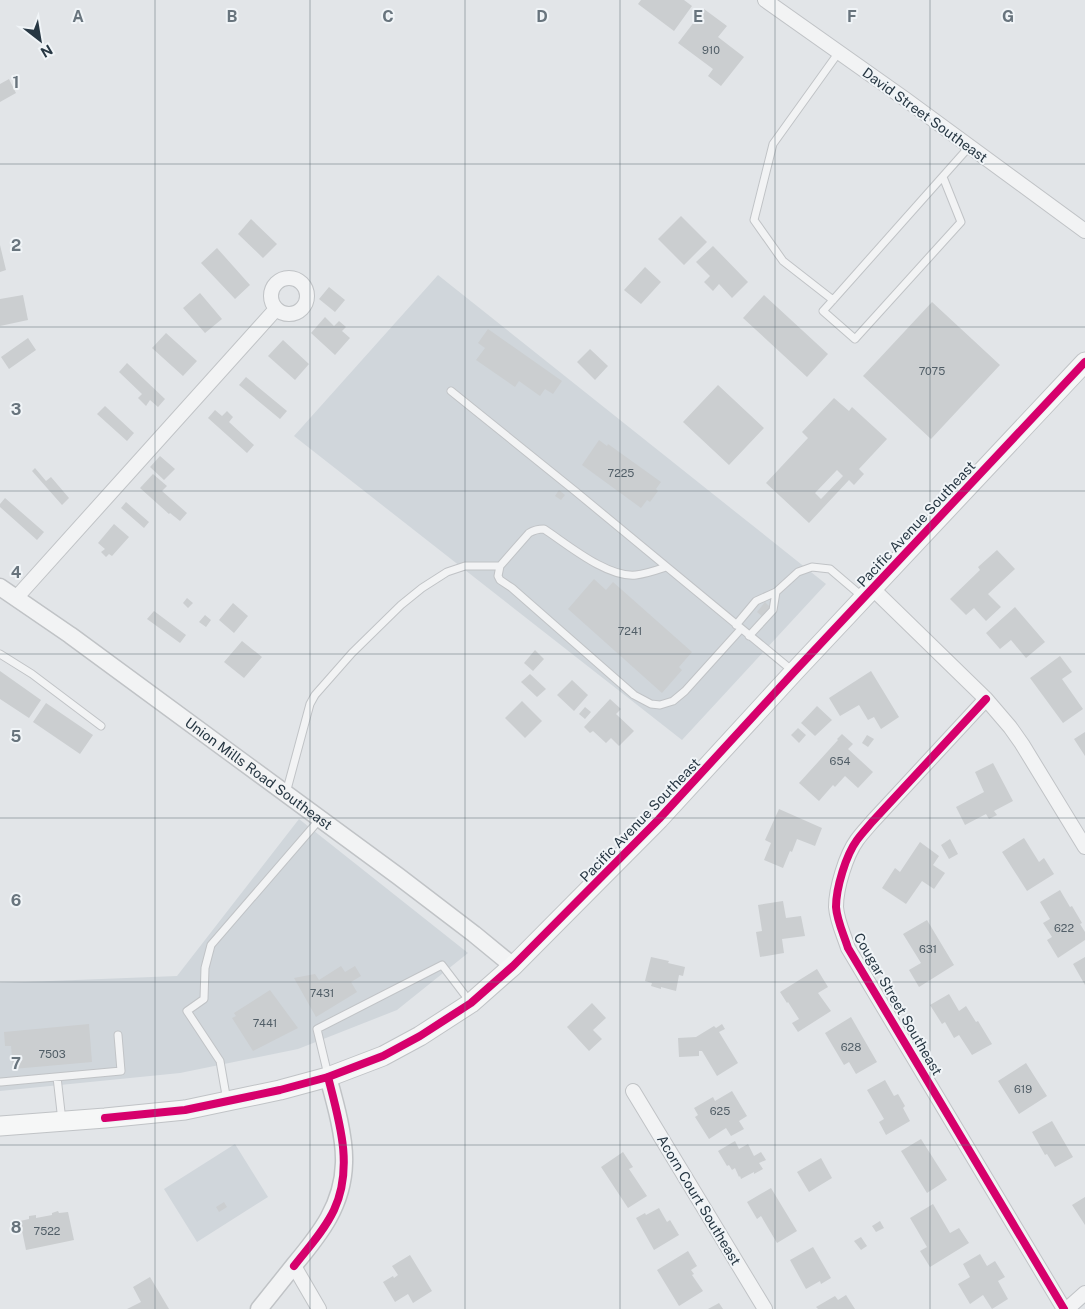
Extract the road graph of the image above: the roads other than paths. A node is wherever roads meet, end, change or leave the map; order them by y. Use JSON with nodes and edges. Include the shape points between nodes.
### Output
{"nodes":[{"id":1,"x":765,"y":0,"type":"edge"},
{"id":2,"x":839,"y":52,"type":"junction"},
{"id":3,"x":969,"y":147,"type":"junction"},
{"id":4,"x":943,"y":177,"type":"junction"},
{"id":5,"x":1085,"y":231,"type":"edge"},
{"id":6,"x":833,"y":300,"type":"junction"},
{"id":7,"x":276,"y":309,"type":"dead end"},
{"id":8,"x":1085,"y":362,"type":"edge"},
{"id":9,"x":451,"y":391,"type":"dead end"},
{"id":10,"x":500,"y":566,"type":"junction"},
{"id":11,"x":666,"y":567,"type":"junction"},
{"id":12,"x":0,"y":586,"type":"edge"},
{"id":13,"x":776,"y":592,"type":"junction"},
{"id":14,"x":868,"y":593,"type":"junction"},
{"id":15,"x":16,"y":598,"type":"junction"},
{"id":16,"x":739,"y":627,"type":"junction"},
{"id":17,"x":749,"y":636,"type":"junction"},
{"id":18,"x":0,"y":654,"type":"edge"},
{"id":19,"x":794,"y":672,"type":"junction"},
{"id":20,"x":986,"y":699,"type":"junction"},
{"id":21,"x":102,"y":726,"type":"dead end"},
{"id":22,"x":286,"y":794,"type":"junction"},
{"id":23,"x":321,"y":819,"type":"junction"},
{"id":24,"x":1085,"y":847,"type":"edge"},
{"id":25,"x":513,"y":966,"type":"junction"},
{"id":26,"x":471,"y":1003,"type":"junction"},
{"id":27,"x":118,"y":1035,"type":"dead end"},
{"id":28,"x":57,"y":1077,"type":"junction"},
{"id":29,"x":328,"y":1077,"type":"junction"},
{"id":30,"x":0,"y":1082,"type":"edge"},
{"id":31,"x":633,"y":1091,"type":"dead end"},
{"id":32,"x":228,"y":1102,"type":"junction"},
{"id":33,"x":62,"y":1121,"type":"junction"},
{"id":34,"x":0,"y":1126,"type":"edge"},
{"id":35,"x":294,"y":1266,"type":"junction"},
{"id":36,"x":1085,"y":1293,"type":"edge"},
{"id":37,"x":259,"y":1309,"type":"edge"},
{"id":38,"x":320,"y":1309,"type":"edge"},
{"id":39,"x":765,"y":1309,"type":"edge"},
{"id":40,"x":1066,"y":1309,"type":"edge"}],
"edges":[{"from":1,"to":2,"type":"street","name":"David Street Southeast"},
{"from":2,"to":3,"type":"street","name":"David Street Southeast"},
{"from":2,"to":6,"type":"lane","via":[[773,144],[754,220],[783,261]]},
{"from":3,"to":4,"type":"lane"},
{"from":3,"to":5,"type":"street","name":"David Street Southeast"},
{"from":4,"to":6,"type":"lane"},
{"from":4,"to":6,"type":"lane","via":[[961,222],[855,339],[823,311]]},
{"from":7,"to":15,"type":"street"},
{"from":8,"to":14,"type":"main road","name":"Pacific Avenue Southeast"},
{"from":9,"to":11,"type":"lane"},
{"from":10,"to":11,"type":"lane","via":[[529,532],[544,529],[578,553],[615,572],[637,575]]},
{"from":10,"to":16,"type":"lane","via":[[500,580],[634,695],[651,704],[667,704],[679,696]]},
{"from":10,"to":22,"type":"lane","via":[[465,566],[447,572],[401,605],[352,654],[310,704]]},
{"from":11,"to":16,"type":"lane"},
{"from":12,"to":15,"type":"street","name":"Union Mills Road Southeast"},
{"from":13,"to":14,"type":"lane","via":[[798,572],[812,567],[830,569]]},
{"from":13,"to":16,"type":"lane","via":[[756,601]]},
{"from":13,"to":17,"type":"lane","via":[[773,610]]},
{"from":14,"to":19,"type":"main road","name":"Pacific Avenue Southeast"},
{"from":14,"to":20,"type":"street"},
{"from":15,"to":22,"type":"street","name":"Union Mills Road Southeast"},
{"from":16,"to":17,"type":"lane"},
{"from":17,"to":19,"type":"lane"},
{"from":18,"to":21,"type":"lane"},
{"from":19,"to":25,"type":"main road","name":"Pacific Avenue Southeast","via":[[659,819]]},
{"from":20,"to":24,"type":"street","via":[[1022,744]]},
{"from":20,"to":40,"type":"street","name":"Cougar Street Southeast","via":[[856,841],[839,883],[836,906],[848,948]]},
{"from":22,"to":23,"type":"street","name":"Union Mills Road Southeast"},
{"from":23,"to":25,"type":"street","name":"Union Mills Road Southeast"},
{"from":23,"to":32,"type":"lane","via":[[211,946],[205,968],[204,999],[188,1011],[220,1061]]},
{"from":25,"to":26,"type":"main road","name":"Pacific Avenue Southeast"},
{"from":26,"to":29,"type":"main road","name":"Pacific Avenue Southeast","via":[[383,1056]]},
{"from":26,"to":29,"type":"lane","via":[[442,965],[362,1006],[318,1029]]},
{"from":27,"to":28,"type":"lane","via":[[121,1071]]},
{"from":28,"to":30,"type":"lane"},
{"from":28,"to":33,"type":"lane"},
{"from":29,"to":32,"type":"main road","name":"Pacific Avenue Southeast"},
{"from":29,"to":35,"type":"street","via":[[342,1136],[345,1162],[342,1184],[334,1209],[319,1236]]},
{"from":31,"to":39,"type":"street","name":"Acorn Court Southeast"},
{"from":32,"to":33,"type":"main road","name":"Pacific Avenue Southeast","via":[[185,1110]]},
{"from":33,"to":34,"type":"main road","name":"Pacific Avenue Southeast"},
{"from":35,"to":37,"type":"street"},
{"from":35,"to":38,"type":"street"},
{"from":36,"to":40,"type":"street"}]}
